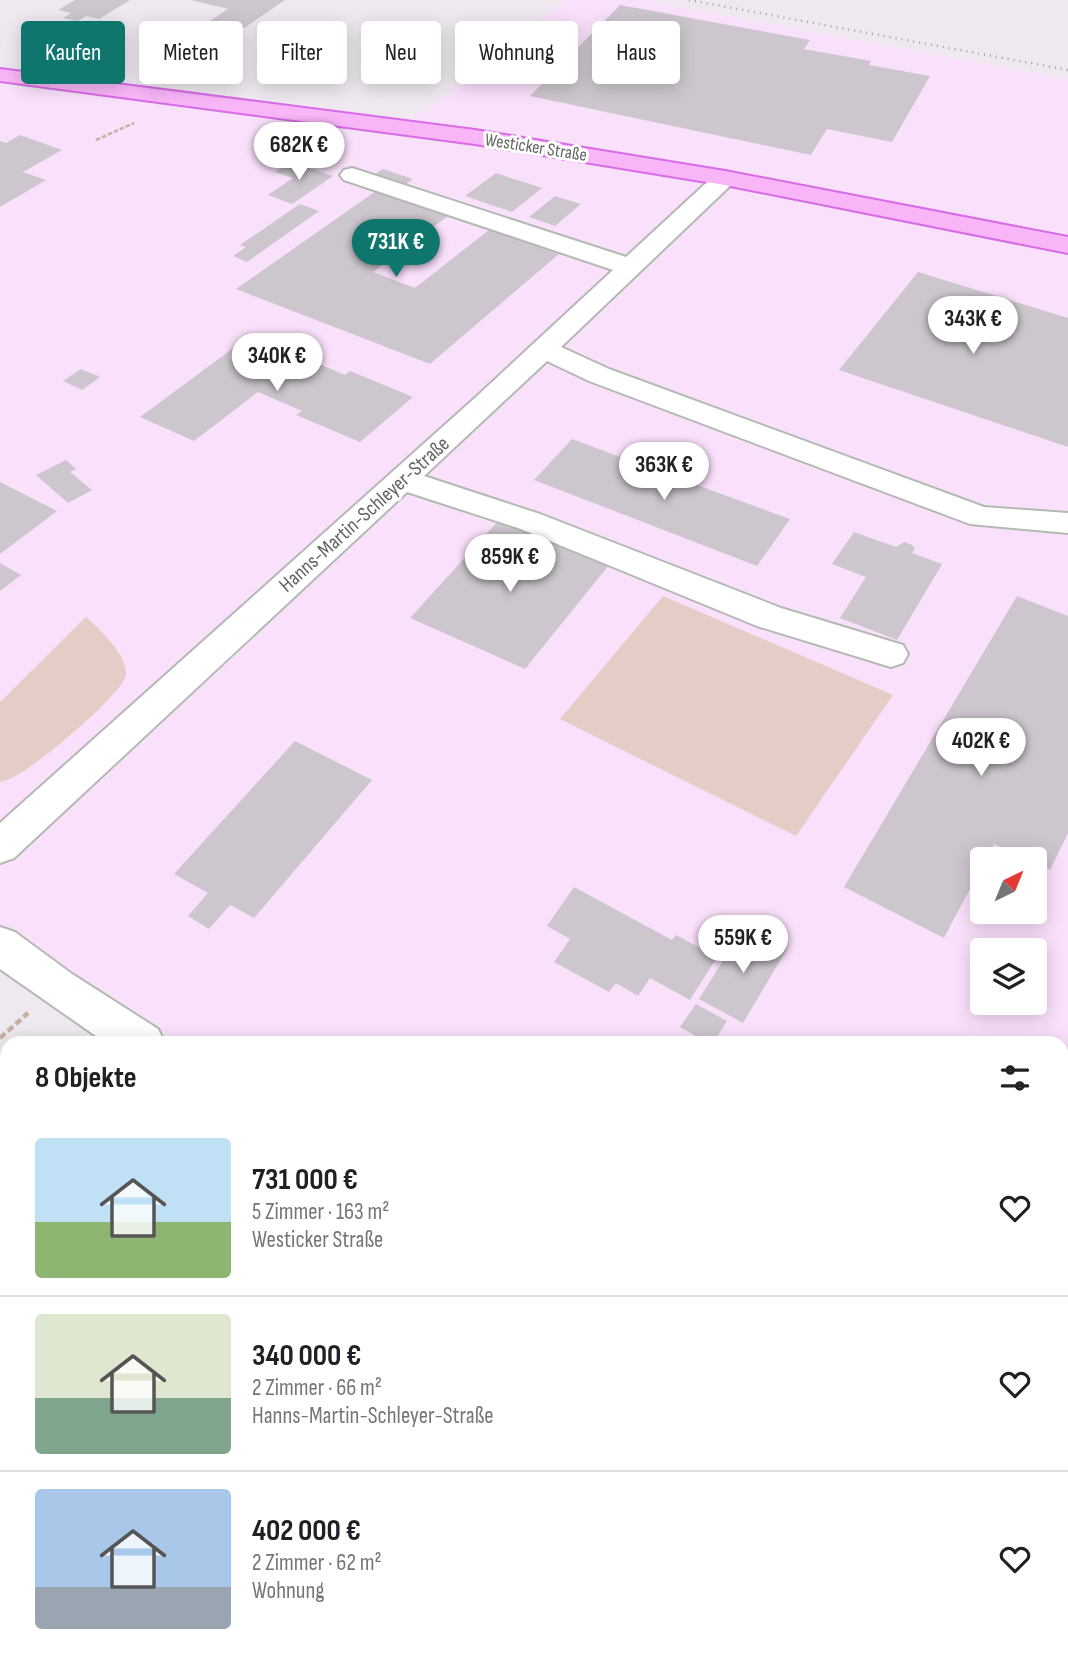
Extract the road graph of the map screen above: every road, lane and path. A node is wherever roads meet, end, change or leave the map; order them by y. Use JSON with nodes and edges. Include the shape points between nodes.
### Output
{"nodes":[{"id":1,"x":0,"y":75,"type":"edge"},
{"id":2,"x":352,"y":174,"type":"dead end"},
{"id":3,"x":725,"y":178,"type":"junction"},
{"id":4,"x":1068,"y":245,"type":"edge"},
{"id":5,"x":630,"y":267,"type":"junction"},
{"id":6,"x":543,"y":349,"type":"junction"},
{"id":7,"x":402,"y":479,"type":"junction"},
{"id":8,"x":1067,"y":523,"type":"edge"},
{"id":9,"x":891,"y":654,"type":"dead end"},
{"id":10,"x":0,"y":847,"type":"edge"},
{"id":11,"x":0,"y":945,"type":"edge"},
{"id":12,"x":132,"y":1036,"type":"edge"}],
"edges":[{"from":1,"to":3,"type":"main road","name":"Westicker Straße","via":[[356,120]]},
{"from":2,"to":5,"type":"street"},
{"from":3,"to":4,"type":"main road","name":"Westicker Straße"},
{"from":3,"to":5,"type":"street","name":"Hanns-Martin-Schleyer-Straße"},
{"from":5,"to":6,"type":"street","name":"Hanns-Martin-Schleyer-Straße"},
{"from":6,"to":7,"type":"street","name":"Hanns-Martin-Schleyer-Straße"},
{"from":6,"to":8,"type":"street","via":[[599,375],[981,517]]},
{"from":7,"to":9,"type":"street","via":[[433,493],[529,521],[769,617]]},
{"from":7,"to":10,"type":"street","name":"Hanns-Martin-Schleyer-Straße"},
{"from":11,"to":12,"type":"street"}]}
